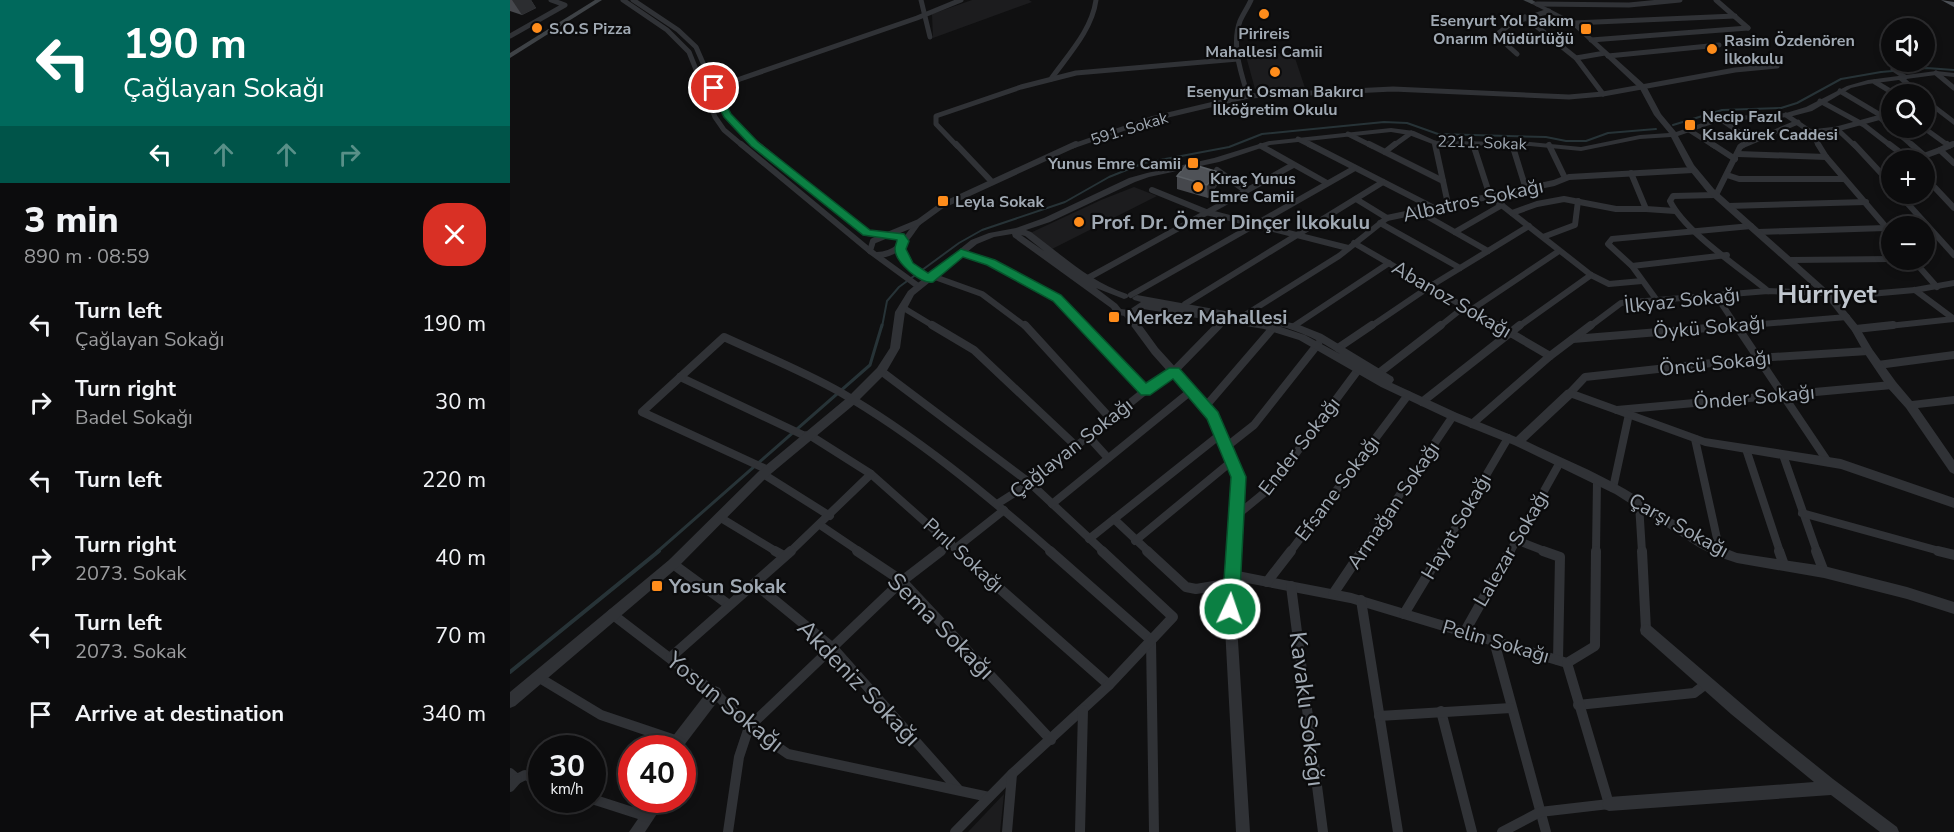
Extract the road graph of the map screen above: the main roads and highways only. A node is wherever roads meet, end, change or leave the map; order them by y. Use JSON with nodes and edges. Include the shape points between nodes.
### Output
{"nodes":[{"id":1,"x":586,"y":0,"type":"edge"},
{"id":2,"x":599,"y":0,"type":"edge"},
{"id":3,"x":1945,"y":0,"type":"edge"},
{"id":4,"x":1954,"y":5,"type":"edge"},
{"id":5,"x":510,"y":51,"type":"edge"},
{"id":6,"x":510,"y":56,"type":"edge"}],
"edges":[{"from":1,"to":5,"type":"main road"},
{"from":2,"to":6,"type":"main road"},
{"from":3,"to":4,"type":"main road"}]}
